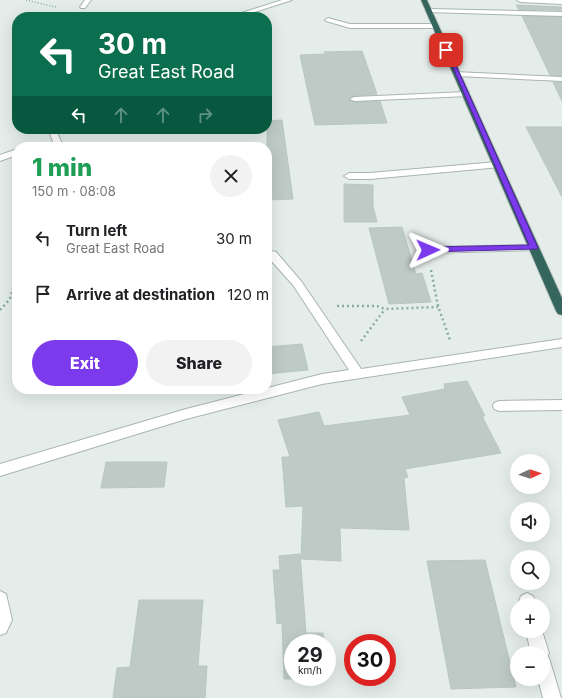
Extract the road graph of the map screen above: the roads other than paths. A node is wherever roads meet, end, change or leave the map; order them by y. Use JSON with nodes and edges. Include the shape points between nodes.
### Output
{"nodes":[{"id":1,"x":88,"y":0,"type":"edge"},
{"id":2,"x":289,"y":0,"type":"edge"},
{"id":3,"x":424,"y":0,"type":"edge"},
{"id":4,"x":520,"y":0,"type":"edge"},
{"id":5,"x":562,"y":2,"type":"edge"},
{"id":6,"x":83,"y":7,"type":"dead end"},
{"id":7,"x":429,"y":11,"type":"junction"},
{"id":8,"x":249,"y":12,"type":"edge"},
{"id":9,"x":562,"y":14,"type":"edge"},
{"id":10,"x":328,"y":20,"type":"dead end"},
{"id":11,"x":436,"y":26,"type":"junction"},
{"id":12,"x":457,"y":74,"type":"junction"},
{"id":13,"x":562,"y":78,"type":"edge"},
{"id":14,"x":466,"y":94,"type":"junction"},
{"id":15,"x":354,"y":99,"type":"dead end"},
{"id":16,"x":12,"y":154,"type":"edge"},
{"id":17,"x":0,"y":158,"type":"edge"},
{"id":18,"x":497,"y":165,"type":"junction"},
{"id":19,"x":349,"y":176,"type":"dead end"},
{"id":20,"x":534,"y":248,"type":"junction"},
{"id":21,"x":428,"y":250,"type":"road end"},
{"id":22,"x":272,"y":254,"type":"edge"},
{"id":23,"x":562,"y":311,"type":"edge"},
{"id":24,"x":562,"y":343,"type":"edge"},
{"id":25,"x":357,"y":374,"type":"junction"},
{"id":26,"x":272,"y":392,"type":"edge"},
{"id":27,"x":264,"y":394,"type":"edge"},
{"id":28,"x":562,"y":405,"type":"edge"},
{"id":29,"x":499,"y":406,"type":"dead end"},
{"id":30,"x":0,"y":470,"type":"edge"},
{"id":31,"x":0,"y":599,"type":"edge"},
{"id":32,"x":0,"y":627,"type":"edge"},
{"id":33,"x":549,"y":686,"type":"edge"},
{"id":34,"x":552,"y":698,"type":"edge"}],
"edges":[{"from":1,"to":6,"type":"street"},
{"from":2,"to":8,"type":"street"},
{"from":3,"to":7,"type":"highway"},
{"from":4,"to":5,"type":"street"},
{"from":7,"to":9,"type":"street"},
{"from":7,"to":11,"type":"highway"},
{"from":10,"to":11,"type":"street","via":[[350,26]]},
{"from":11,"to":12,"type":"highway"},
{"from":12,"to":13,"type":"street"},
{"from":12,"to":14,"type":"highway"},
{"from":14,"to":15,"type":"street"},
{"from":14,"to":18,"type":"highway"},
{"from":16,"to":17,"type":"street"},
{"from":18,"to":19,"type":"street","via":[[377,176]]},
{"from":18,"to":20,"type":"highway"},
{"from":20,"to":21,"type":"street"},
{"from":20,"to":23,"type":"highway"},
{"from":22,"to":25,"type":"street","via":[[297,283]]},
{"from":24,"to":25,"type":"street"},
{"from":25,"to":26,"type":"street","via":[[322,379]]},
{"from":27,"to":30,"type":"street","via":[[186,414]]},
{"from":28,"to":29,"type":"street"},
{"from":31,"to":32,"type":"street","via":[[4,620]]},
{"from":33,"to":34,"type":"street"}]}
